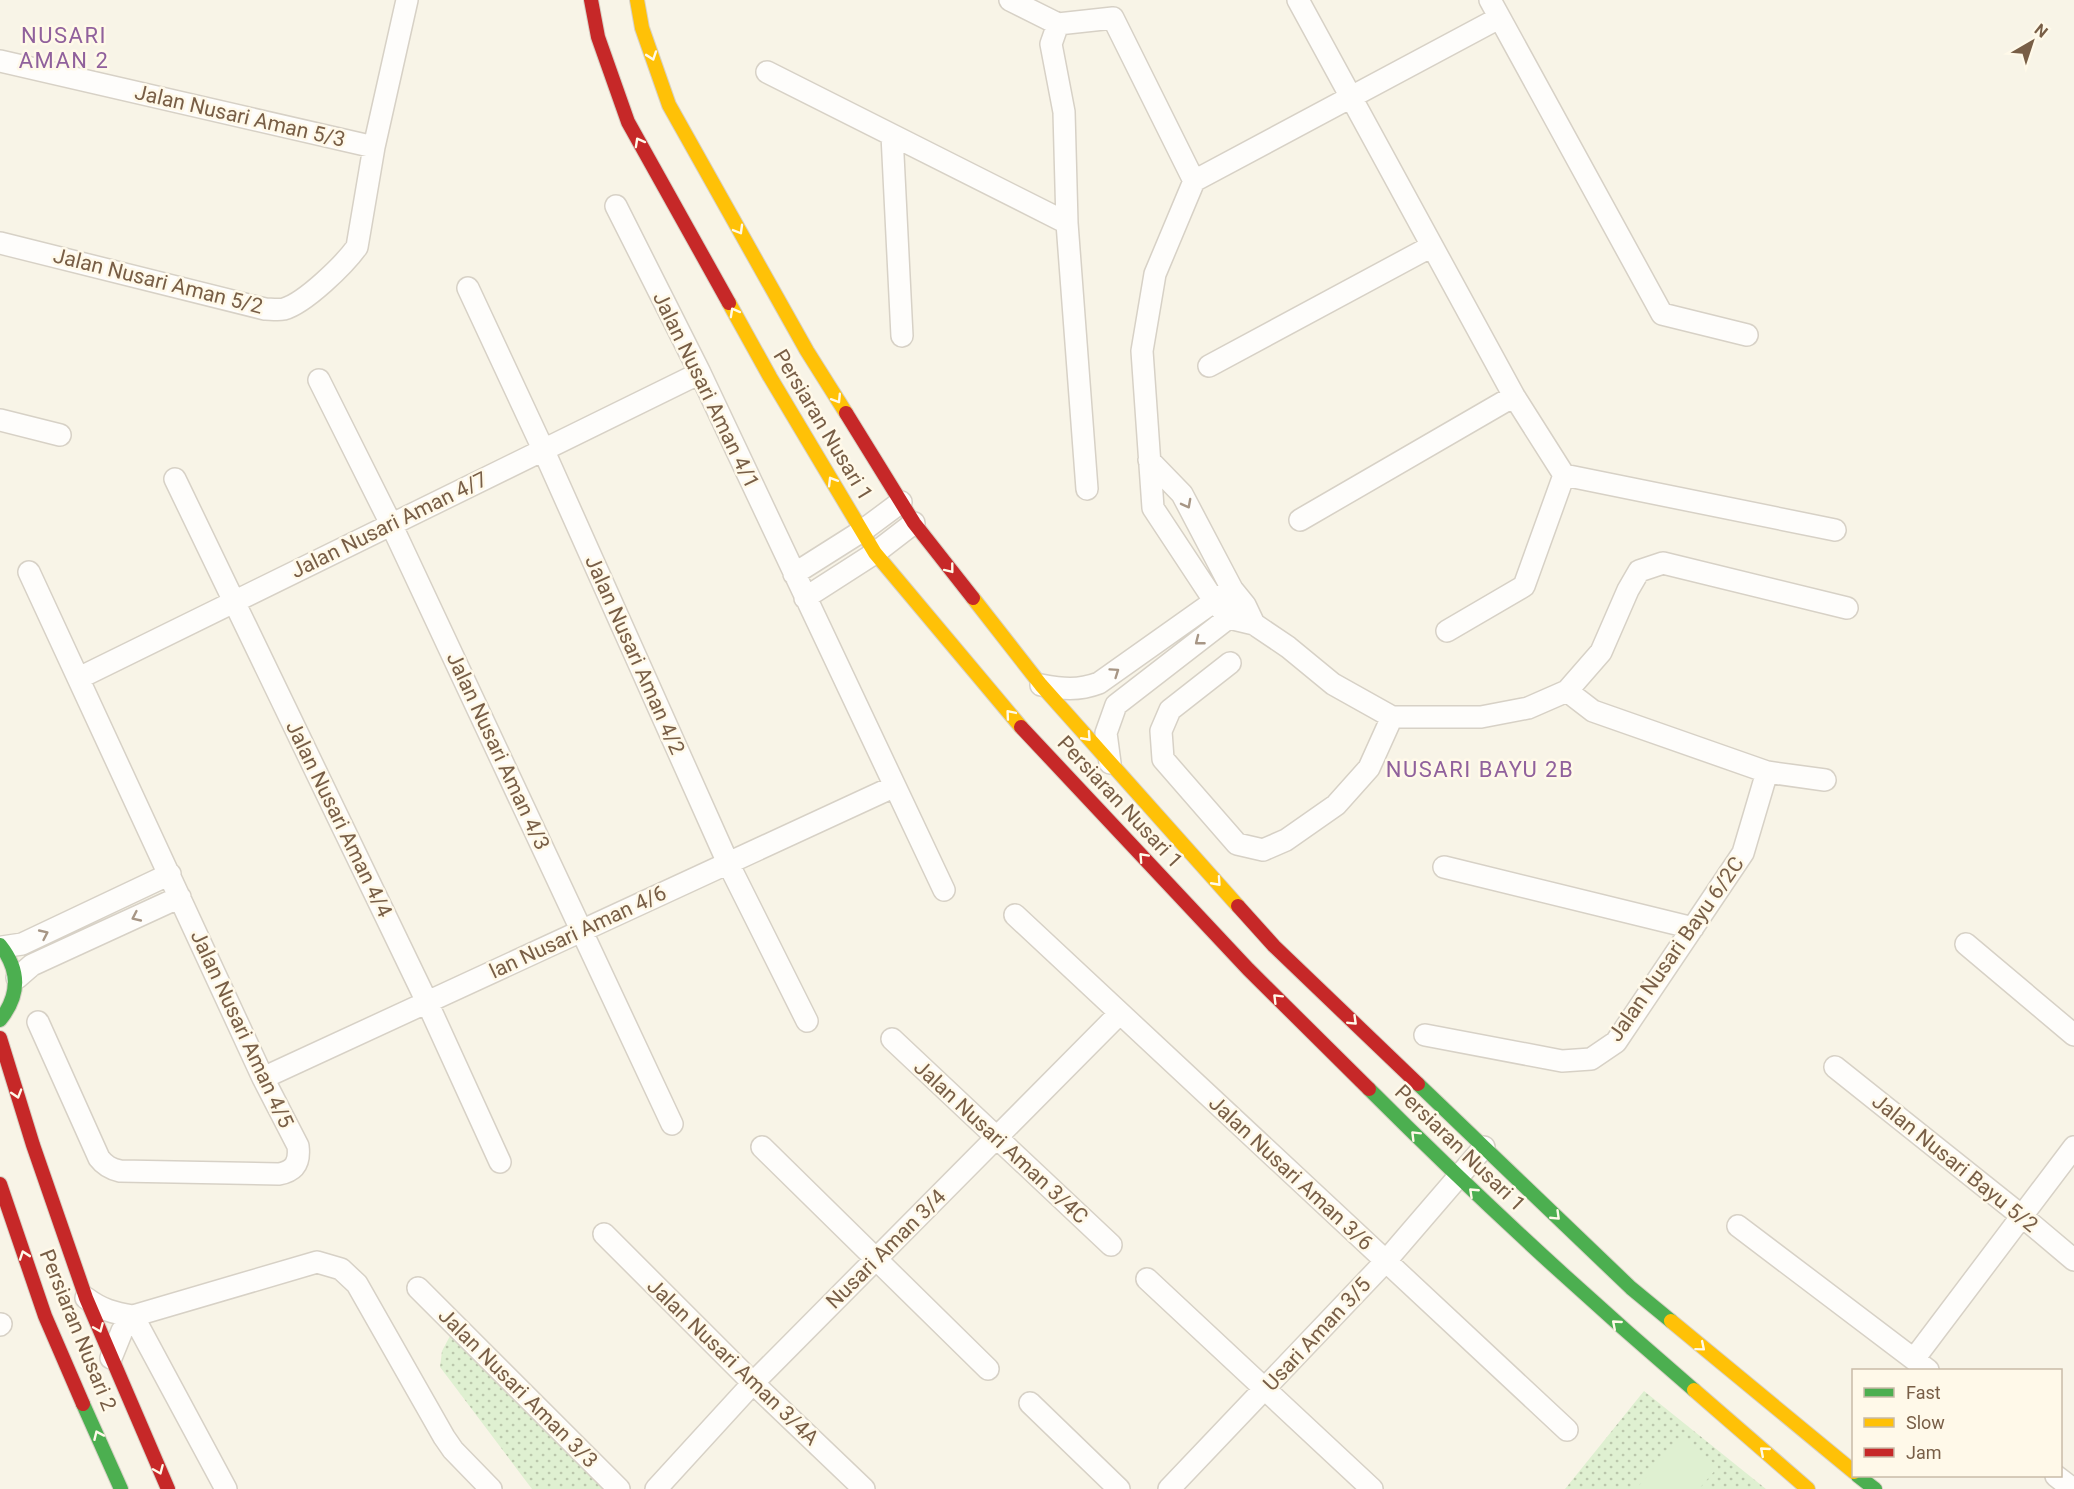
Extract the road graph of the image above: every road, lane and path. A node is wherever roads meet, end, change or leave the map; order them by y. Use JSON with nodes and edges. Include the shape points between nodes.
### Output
{"nodes":[{"id":1,"x":407,"y":0,"type":"edge"},
{"id":2,"x":591,"y":0,"type":"edge"},
{"id":3,"x":637,"y":0,"type":"edge"},
{"id":4,"x":1010,"y":0,"type":"edge"},
{"id":5,"x":1298,"y":0,"type":"edge"},
{"id":6,"x":1494,"y":9,"type":"edge"},
{"id":7,"x":1058,"y":24,"type":"junction"},
{"id":8,"x":0,"y":61,"type":"edge"},
{"id":9,"x":766,"y":72,"type":"dead end"},
{"id":10,"x":1350,"y":98,"type":"junction"},
{"id":11,"x":892,"y":135,"type":"junction"},
{"id":12,"x":374,"y":147,"type":"junction"},
{"id":13,"x":1194,"y":182,"type":"junction"},
{"id":14,"x":616,"y":206,"type":"dead end"},
{"id":15,"x":1067,"y":223,"type":"junction"},
{"id":16,"x":0,"y":243,"type":"edge"},
{"id":17,"x":1432,"y":246,"type":"junction"},
{"id":18,"x":468,"y":288,"type":"dead end"},
{"id":19,"x":1747,"y":335,"type":"dead end"},
{"id":20,"x":902,"y":336,"type":"dead end"},
{"id":21,"x":1209,"y":366,"type":"dead end"},
{"id":22,"x":700,"y":373,"type":"junction"},
{"id":23,"x":319,"y":380,"type":"dead end"},
{"id":24,"x":1514,"y":396,"type":"junction"},
{"id":25,"x":0,"y":420,"type":"edge"},
{"id":26,"x":60,"y":435,"type":"dead end"},
{"id":27,"x":543,"y":449,"type":"junction"},
{"id":28,"x":1149,"y":460,"type":"junction"},
{"id":29,"x":1564,"y":474,"type":"junction"},
{"id":30,"x":175,"y":479,"type":"dead end"},
{"id":31,"x":1087,"y":489,"type":"dead end"},
{"id":32,"x":901,"y":502,"type":"junction"},
{"id":33,"x":1300,"y":520,"type":"dead end"},
{"id":34,"x":914,"y":523,"type":"junction"},
{"id":35,"x":391,"y":524,"type":"junction"},
{"id":36,"x":1835,"y":530,"type":"dead end"},
{"id":37,"x":862,"y":531,"type":"junction"},
{"id":38,"x":875,"y":553,"type":"junction"},
{"id":39,"x":29,"y":572,"type":"dead end"},
{"id":40,"x":794,"y":574,"type":"junction"},
{"id":41,"x":805,"y":598,"type":"junction"},
{"id":42,"x":235,"y":601,"type":"junction"},
{"id":43,"x":1215,"y":602,"type":"junction"},
{"id":44,"x":1235,"y":604,"type":"junction"},
{"id":45,"x":1847,"y":608,"type":"dead end"},
{"id":46,"x":1447,"y":631,"type":"dead end"},
{"id":47,"x":1230,"y":663,"type":"dead end"},
{"id":48,"x":79,"y":678,"type":"junction"},
{"id":49,"x":1041,"y":685,"type":"junction"},
{"id":50,"x":1567,"y":691,"type":"junction"},
{"id":51,"x":1392,"y":717,"type":"junction"},
{"id":52,"x":1110,"y":763,"type":"junction"},
{"id":53,"x":1767,"y":772,"type":"junction"},
{"id":54,"x":1825,"y":780,"type":"dead end"},
{"id":55,"x":893,"y":787,"type":"junction"},
{"id":56,"x":728,"y":862,"type":"junction"},
{"id":57,"x":1444,"y":867,"type":"dead end"},
{"id":58,"x":170,"y":874,"type":"junction"},
{"id":59,"x":944,"y":890,"type":"dead end"},
{"id":60,"x":180,"y":897,"type":"junction"},
{"id":61,"x":1015,"y":915,"type":"dead end"},
{"id":62,"x":1693,"y":928,"type":"junction"},
{"id":63,"x":582,"y":930,"type":"junction"},
{"id":64,"x":1966,"y":944,"type":"dead end"},
{"id":65,"x":1,"y":946,"type":"edge"},
{"id":66,"x":17,"y":978,"type":"junction"},
{"id":67,"x":427,"y":1002,"type":"junction"},
{"id":68,"x":1120,"y":1013,"type":"junction"},
{"id":69,"x":0,"y":1020,"type":"edge"},
{"id":70,"x":807,"y":1021,"type":"dead end"},
{"id":71,"x":38,"y":1022,"type":"dead end"},
{"id":72,"x":1425,"y":1035,"type":"dead end"},
{"id":73,"x":2074,"y":1035,"type":"edge"},
{"id":74,"x":0,"y":1038,"type":"edge"},
{"id":75,"x":892,"y":1039,"type":"dead end"},
{"id":76,"x":1835,"y":1067,"type":"dead end"},
{"id":77,"x":263,"y":1078,"type":"junction"},
{"id":78,"x":672,"y":1124,"type":"dead end"},
{"id":79,"x":995,"y":1137,"type":"junction"},
{"id":80,"x":1484,"y":1146,"type":"junction"},
{"id":81,"x":762,"y":1147,"type":"dead end"},
{"id":82,"x":2074,"y":1147,"type":"edge"},
{"id":83,"x":500,"y":1162,"type":"dead end"},
{"id":84,"x":1457,"y":1177,"type":"junction"},
{"id":85,"x":0,"y":1184,"type":"edge"},
{"id":86,"x":2023,"y":1217,"type":"junction"},
{"id":87,"x":1738,"y":1226,"type":"dead end"},
{"id":88,"x":604,"y":1234,"type":"dead end"},
{"id":89,"x":1111,"y":1245,"type":"dead end"},
{"id":90,"x":876,"y":1259,"type":"junction"},
{"id":91,"x":2074,"y":1260,"type":"edge"},
{"id":92,"x":1385,"y":1262,"type":"junction"},
{"id":93,"x":1147,"y":1279,"type":"dead end"},
{"id":94,"x":418,"y":1288,"type":"dead end"},
{"id":95,"x":86,"y":1298,"type":"junction"},
{"id":96,"x":133,"y":1316,"type":"junction"},
{"id":97,"x":111,"y":1358,"type":"junction"},
{"id":98,"x":1921,"y":1365,"type":"edge"},
{"id":99,"x":988,"y":1369,"type":"dead end"},
{"id":100,"x":753,"y":1383,"type":"junction"},
{"id":101,"x":1265,"y":1389,"type":"junction"},
{"id":102,"x":1030,"y":1404,"type":"dead end"},
{"id":103,"x":1567,"y":1430,"type":"dead end"},
{"id":104,"x":1852,"y":1470,"type":"edge"},
{"id":105,"x":1859,"y":1477,"type":"edge"},
{"id":106,"x":2057,"y":1477,"type":"edge"},
{"id":107,"x":121,"y":1489,"type":"edge"},
{"id":108,"x":168,"y":1489,"type":"edge"},
{"id":109,"x":226,"y":1489,"type":"edge"},
{"id":110,"x":491,"y":1489,"type":"edge"},
{"id":111,"x":619,"y":1489,"type":"edge"},
{"id":112,"x":656,"y":1489,"type":"edge"},
{"id":113,"x":864,"y":1489,"type":"edge"},
{"id":114,"x":1119,"y":1489,"type":"edge"},
{"id":115,"x":1169,"y":1489,"type":"edge"},
{"id":116,"x":1372,"y":1489,"type":"edge"},
{"id":117,"x":1808,"y":1489,"type":"edge"},
{"id":118,"x":1875,"y":1489,"type":"edge"},
{"id":119,"x":2073,"y":1489,"type":"edge"}],
"edges":[{"from":1,"to":12,"type":"street"},
{"from":37,"to":2,"type":"main road","name":"Persiaran Nusari 1","one_way":true,"via":[[770,377],[628,122],[598,37]]},
{"from":3,"to":32,"type":"main road","name":"Persiaran Nusari 1","one_way":true,"via":[[642,28],[669,105],[807,351]]},
{"from":4,"to":7,"type":"street"},
{"from":5,"to":10,"type":"street"},
{"from":6,"to":10,"type":"street"},
{"from":6,"to":19,"type":"street","via":[[1662,314]]},
{"from":7,"to":13,"type":"street","via":[[1113,18]]},
{"from":7,"to":15,"type":"street","via":[[1051,44],[1064,112]]},
{"from":8,"to":12,"type":"street","name":"Jalan Nusari Aman 5/3"},
{"from":9,"to":11,"type":"street"},
{"from":10,"to":13,"type":"street"},
{"from":10,"to":17,"type":"street"},
{"from":11,"to":15,"type":"street"},
{"from":11,"to":20,"type":"street"},
{"from":12,"to":16,"type":"street","name":"Jalan Nusari Aman 5/2","via":[[357,247],[347,261],[302,300],[283,309],[265,309]]},
{"from":13,"to":28,"type":"street","via":[[1155,274],[1142,351]]},
{"from":14,"to":22,"type":"street","name":"Jalan Nusari Aman 4/1"},
{"from":15,"to":31,"type":"street"},
{"from":17,"to":21,"type":"street"},
{"from":17,"to":24,"type":"street"},
{"from":18,"to":27,"type":"street","name":"Jalan Nusari Aman 4/2"},
{"from":22,"to":27,"type":"street","name":"Jalan Nusari Aman 4/7"},
{"from":22,"to":40,"type":"street","name":"Jalan Nusari Aman 4/1"},
{"from":23,"to":35,"type":"street","name":"Jalan Nusari Aman 4/3"},
{"from":24,"to":29,"type":"street"},
{"from":24,"to":33,"type":"street"},
{"from":25,"to":26,"type":"street"},
{"from":27,"to":35,"type":"street","name":"Jalan Nusari Aman 4/7"},
{"from":27,"to":56,"type":"street","name":"Jalan Nusari Aman 4/2"},
{"from":28,"to":43,"type":"street","via":[[1152,508]]},
{"from":28,"to":44,"type":"street","one_way":true,"via":[[1182,494]]},
{"from":29,"to":36,"type":"street"},
{"from":29,"to":46,"type":"street","via":[[1524,586]]},
{"from":30,"to":42,"type":"street","name":"Jalan Nusari Aman 4/4"},
{"from":32,"to":34,"type":"main road","name":"Persiaran Nusari 1"},
{"from":32,"to":37,"type":"street"},
{"from":34,"to":38,"type":"street"},
{"from":34,"to":49,"type":"main road","name":"Persiaran Nusari 1","one_way":true},
{"from":35,"to":42,"type":"street","name":"Jalan Nusari Aman 4/7"},
{"from":35,"to":63,"type":"street","name":"Jalan Nusari Aman 4/3"},
{"from":37,"to":38,"type":"main road","name":"Persiaran Nusari 1"},
{"from":37,"to":40,"type":"street"},
{"from":38,"to":41,"type":"street"},
{"from":84,"to":38,"type":"main road","name":"Persiaran Nusari 1","one_way":true,"via":[[1248,969],[1039,746]]},
{"from":39,"to":48,"type":"street","name":"Jalan Nusari Aman 4/5"},
{"from":40,"to":41,"type":"street","name":"Jalan Nusari Aman 4/1"},
{"from":41,"to":55,"type":"street"},
{"from":42,"to":48,"type":"street","name":"Jalan Nusari Aman 4/7"},
{"from":42,"to":67,"type":"street","name":"Jalan Nusari Aman 4/4"},
{"from":43,"to":44,"type":"street"},
{"from":49,"to":43,"type":"street","one_way":true,"via":[[1067,690],[1099,683]]},
{"from":44,"to":51,"type":"street","via":[[1254,624],[1333,684]]},
{"from":44,"to":52,"type":"street","one_way":true,"via":[[1116,705],[1106,733]]},
{"from":45,"to":50,"type":"street","via":[[1663,563],[1639,571],[1601,652]]},
{"from":47,"to":51,"type":"street","via":[[1170,710],[1161,731],[1163,759],[1237,844],[1263,850],[1287,840],[1336,805],[1369,768]]},
{"from":48,"to":58,"type":"street","name":"Jalan Nusari Aman 4/5"},
{"from":49,"to":52,"type":"main road","name":"Persiaran Nusari 1","one_way":true},
{"from":50,"to":51,"type":"street","via":[[1528,708],[1481,717]]},
{"from":50,"to":53,"type":"street","via":[[1593,711]]},
{"from":52,"to":80,"type":"main road","name":"Persiaran Nusari 1","one_way":true,"via":[[1274,946]]},
{"from":53,"to":54,"type":"street"},
{"from":53,"to":62,"type":"street","name":"Jalan Nusari Bayu 6/2C","via":[[1743,853]]},
{"from":55,"to":56,"type":"street","name":"lan Nusari Aman 4/6"},
{"from":55,"to":59,"type":"street"},
{"from":56,"to":63,"type":"street","name":"lan Nusari Aman 4/6"},
{"from":56,"to":70,"type":"street","name":"Jalan Nusari Aman 4/2"},
{"from":57,"to":62,"type":"street"},
{"from":58,"to":60,"type":"street","name":"Jalan Nusari Aman 4/5"},
{"from":65,"to":58,"type":"street","one_way":true,"via":[[22,944]]},
{"from":60,"to":66,"type":"street","one_way":true,"via":[[32,965]]},
{"from":60,"to":77,"type":"street","name":"Jalan Nusari Aman 4/5"},
{"from":61,"to":68,"type":"street","name":"Jalan Nusari Aman 3/6"},
{"from":62,"to":72,"type":"street","name":"Jalan Nusari Bayu 6/2C","via":[[1616,1042],[1591,1059],[1562,1061]]},
{"from":63,"to":67,"type":"street","name":"lan Nusari Aman 4/6"},
{"from":63,"to":78,"type":"street","name":"Jalan Nusari Aman 4/3"},
{"from":64,"to":73,"type":"street"},
{"from":65,"to":66,"type":"main road","via":[[12,961]]},
{"from":66,"to":69,"type":"main road","via":[[15,996]]},
{"from":67,"to":77,"type":"street","name":"lan Nusari Aman 4/6"},
{"from":67,"to":83,"type":"street","name":"Jalan Nusari Aman 4/4"},
{"from":68,"to":79,"type":"street","name":"Nusari Aman 3/4"},
{"from":68,"to":92,"type":"street","name":"Jalan Nusari Aman 3/6"},
{"from":71,"to":77,"type":"street","name":"Jalan Nusari Aman 4/5","via":[[99,1158],[120,1172],[289,1172],[296,1165],[298,1146]]},
{"from":74,"to":95,"type":"main road","name":"Persiaran Nusari 2","one_way":true},
{"from":75,"to":79,"type":"street","name":"Jalan Nusari Aman 3/4C"},
{"from":76,"to":86,"type":"street","name":"Jalan Nusari Bayu 5/2"},
{"from":79,"to":89,"type":"street","name":"Jalan Nusari Aman 3/4C"},
{"from":79,"to":90,"type":"street","name":"Nusari Aman 3/4"},
{"from":80,"to":84,"type":"street","name":"Usari Aman 3/5"},
{"from":80,"to":104,"type":"main road","name":"Persiaran Nusari 1","one_way":true,"via":[[1631,1288]]},
{"from":81,"to":90,"type":"street"},
{"from":82,"to":86,"type":"street"},
{"from":84,"to":92,"type":"street","name":"Usari Aman 3/5"},
{"from":117,"to":84,"type":"main road","name":"Persiaran Nusari 1","one_way":true,"via":[[1606,1315]]},
{"from":107,"to":85,"type":"main road","name":"Persiaran Nusari 2","one_way":true,"via":[[45,1316]]},
{"from":86,"to":91,"type":"street","name":"Jalan Nusari Bayu 5/2"},
{"from":86,"to":98,"type":"street"},
{"from":87,"to":98,"type":"street"},
{"from":88,"to":100,"type":"street","name":"Jalan Nusari Aman 3/4A"},
{"from":90,"to":99,"type":"street"},
{"from":90,"to":100,"type":"street","name":"Nusari Aman 3/4"},
{"from":92,"to":101,"type":"street","name":"Usari Aman 3/5"},
{"from":92,"to":103,"type":"street","name":"Jalan Nusari Aman 3/6"},
{"from":93,"to":101,"type":"street"},
{"from":94,"to":111,"type":"street","name":"Jalan Nusari Aman 3/3"},
{"from":95,"to":96,"type":"street","via":[[98,1308]]},
{"from":95,"to":97,"type":"main road","name":"Persiaran Nusari 2","one_way":true},
{"from":96,"to":97,"type":"street"},
{"from":96,"to":109,"type":"street"},
{"from":96,"to":110,"type":"street","via":[[317,1262],[342,1269],[357,1284],[444,1437]]},
{"from":97,"to":108,"type":"main road","name":"Persiaran Nusari 2","one_way":true},
{"from":100,"to":112,"type":"street","name":"Nusari Aman 3/4"},
{"from":100,"to":113,"type":"street","name":"Jalan Nusari Aman 3/4A"},
{"from":101,"to":115,"type":"street","name":"Usari Aman 3/5"},
{"from":101,"to":116,"type":"street"},
{"from":102,"to":114,"type":"street"},
{"from":105,"to":118,"type":"main road"},
{"from":106,"to":119,"type":"street"}]}
